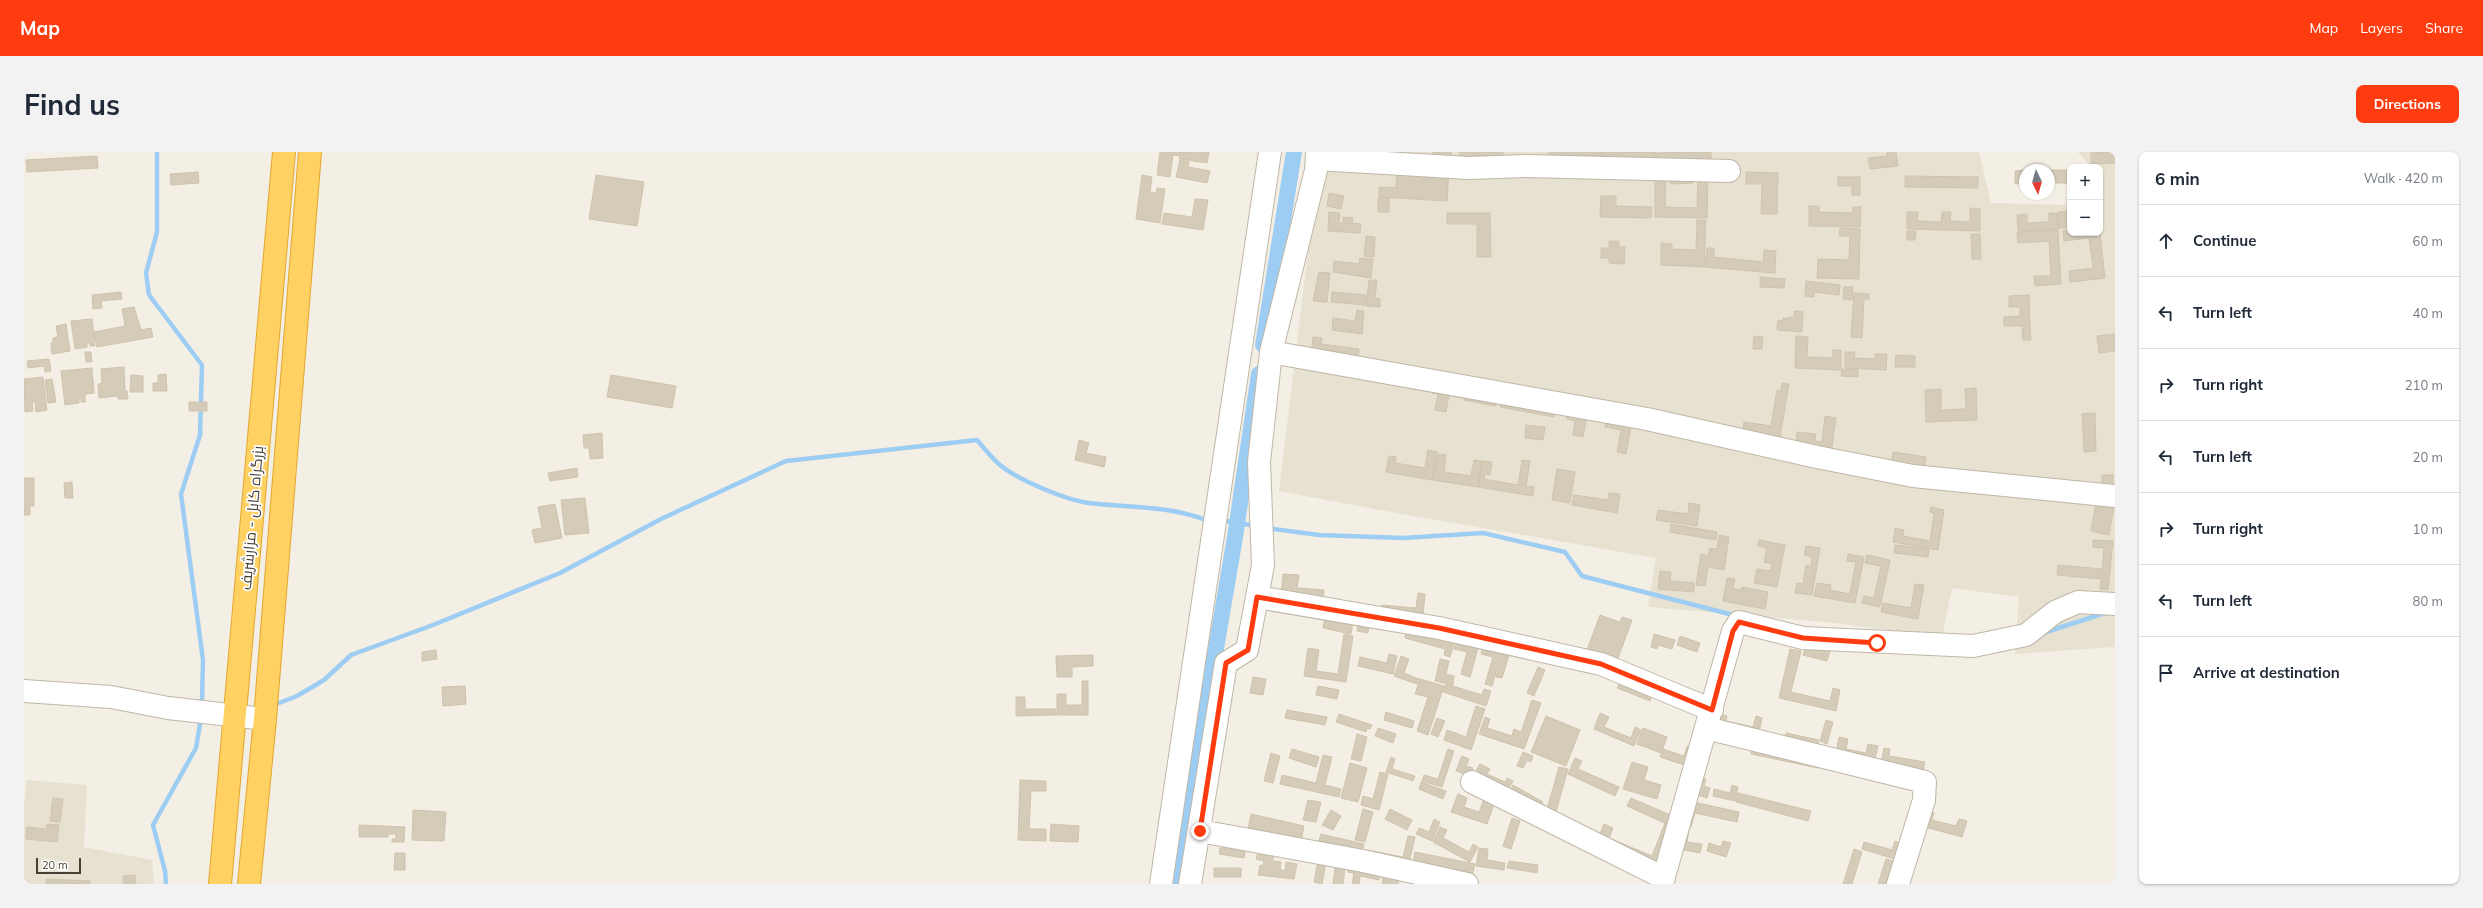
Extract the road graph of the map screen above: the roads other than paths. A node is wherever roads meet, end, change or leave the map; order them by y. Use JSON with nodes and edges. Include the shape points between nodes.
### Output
{"nodes":[{"id":1,"x":284,"y":152,"type":"edge"},
{"id":2,"x":310,"y":152,"type":"edge"},
{"id":3,"x":1270,"y":152,"type":"edge"},
{"id":4,"x":1317,"y":156,"type":"edge"},
{"id":5,"x":1729,"y":171,"type":"dead end"},
{"id":6,"x":1271,"y":352,"type":"junction"},
{"id":7,"x":2115,"y":496,"type":"edge"},
{"id":8,"x":1257,"y":597,"type":"junction"},
{"id":9,"x":2115,"y":604,"type":"edge"},
{"id":10,"x":24,"y":691,"type":"edge"},
{"id":11,"x":235,"y":715,"type":"junction"},
{"id":12,"x":265,"y":719,"type":"junction"},
{"id":13,"x":1709,"y":719,"type":"junction"},
{"id":14,"x":1472,"y":782,"type":"dead end"},
{"id":15,"x":1200,"y":831,"type":"junction"},
{"id":16,"x":1663,"y":881,"type":"edge"},
{"id":17,"x":220,"y":884,"type":"edge"},
{"id":18,"x":250,"y":884,"type":"edge"},
{"id":19,"x":1161,"y":884,"type":"edge"},
{"id":20,"x":1190,"y":884,"type":"edge"},
{"id":21,"x":1467,"y":884,"type":"edge"},
{"id":22,"x":1898,"y":884,"type":"edge"}],
"edges":[{"from":1,"to":11,"type":"highway","name":"بزرگراه کابل - مزارشریف"},
{"from":2,"to":12,"type":"highway","name":"بزرگراه کابل - مزارشریف"},
{"from":3,"to":19,"type":"street"},
{"from":4,"to":5,"type":"street","via":[[1469,168],[1526,166]]},
{"from":4,"to":6,"type":"street","via":[[1316,170]]},
{"from":6,"to":7,"type":"street","via":[[1648,419],[1913,476]]},
{"from":6,"to":8,"type":"street","via":[[1259,462],[1263,565]]},
{"from":8,"to":13,"type":"street","via":[[1439,628],[1601,664]]},
{"from":8,"to":15,"type":"street","via":[[1248,650],[1226,663]]},
{"from":9,"to":13,"type":"street","via":[[2078,602],[2055,612],[2026,635],[1973,646],[1803,638],[1739,622],[1733,631]]},
{"from":10,"to":11,"type":"street","via":[[111,697],[168,708]]},
{"from":11,"to":12,"type":"street"},
{"from":11,"to":17,"type":"highway","name":"بزرگراه کابل - مزارشریف"},
{"from":12,"to":18,"type":"highway","name":"بزرگراه کابل - مزارشریف"},
{"from":13,"to":16,"type":"street"},
{"from":13,"to":22,"type":"street","via":[[1925,782],[1924,800]]},
{"from":14,"to":16,"type":"street"},
{"from":15,"to":20,"type":"street"},
{"from":15,"to":21,"type":"street","via":[[1363,861]]}]}
